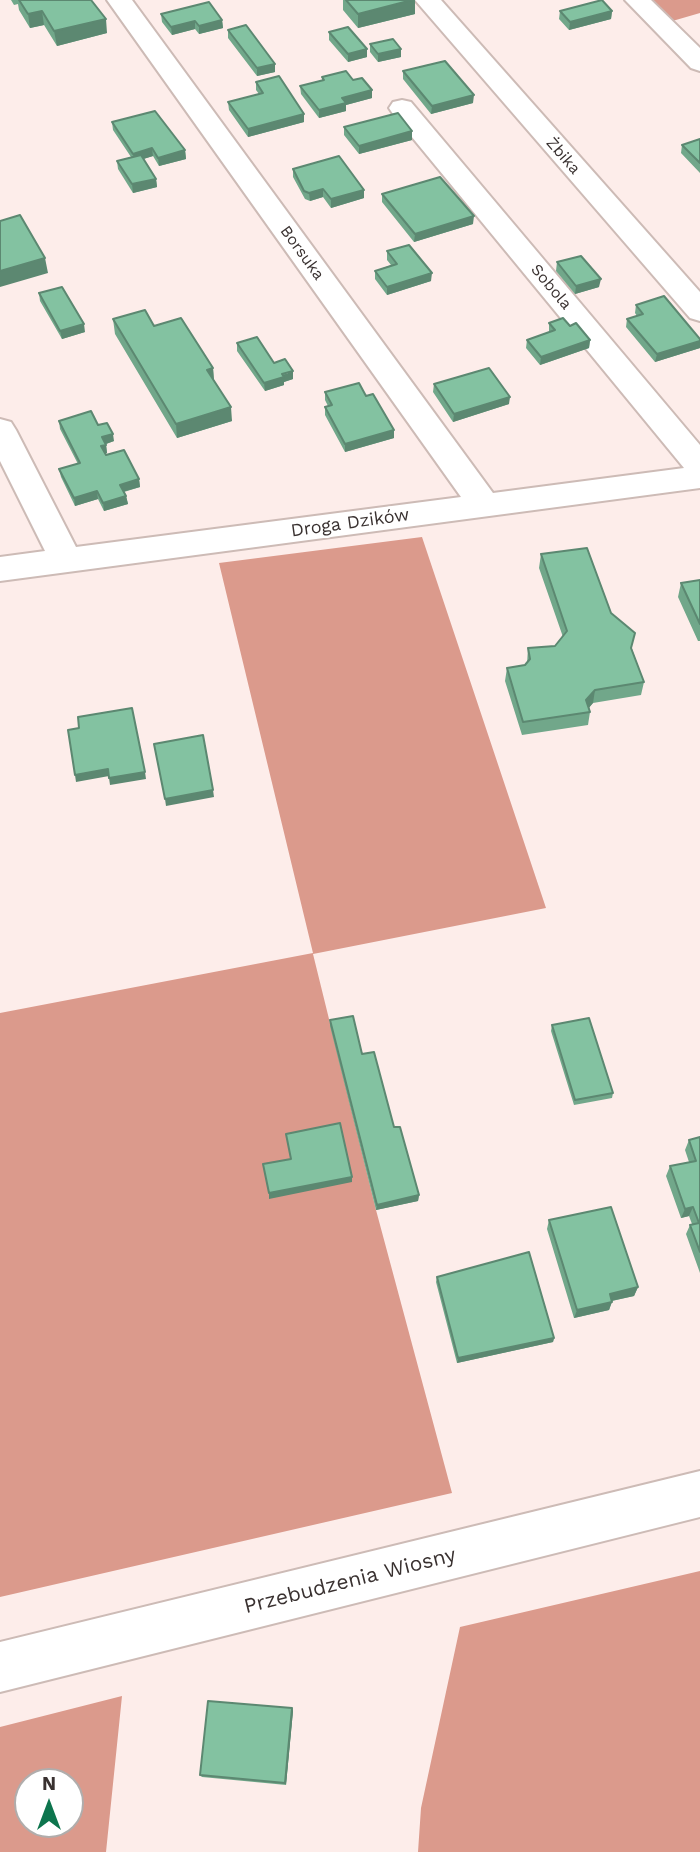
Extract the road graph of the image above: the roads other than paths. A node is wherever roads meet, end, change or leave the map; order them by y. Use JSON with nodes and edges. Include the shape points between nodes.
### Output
{"nodes":[{"id":1,"x":119,"y":0,"type":"edge"},
{"id":2,"x":426,"y":0,"type":"edge"},
{"id":3,"x":637,"y":0,"type":"edge"},
{"id":4,"x":700,"y":63,"type":"edge"},
{"id":5,"x":402,"y":108,"type":"dead end"},
{"id":6,"x":700,"y":311,"type":"edge"},
{"id":7,"x":0,"y":430,"type":"edge"},
{"id":8,"x":700,"y":466,"type":"edge"},
{"id":9,"x":700,"y":477,"type":"edge"},
{"id":10,"x":485,"y":506,"type":"junction"},
{"id":11,"x":67,"y":561,"type":"junction"},
{"id":12,"x":0,"y":569,"type":"edge"},
{"id":13,"x":700,"y":1494,"type":"edge"},
{"id":14,"x":0,"y":1667,"type":"edge"}],
"edges":[{"from":1,"to":10,"type":"street","name":"Borsuka"},
{"from":2,"to":6,"type":"street","name":"Żbika"},
{"from":3,"to":4,"type":"street"},
{"from":5,"to":8,"type":"street","name":"Sobola"},
{"from":7,"to":11,"type":"street"},
{"from":9,"to":10,"type":"street","name":"Droga Dzików"},
{"from":10,"to":11,"type":"street","name":"Droga Dzików"},
{"from":11,"to":12,"type":"street","name":"Droga Dzików"},
{"from":13,"to":14,"type":"street","name":"Przebudzenia Wiosny"}]}
